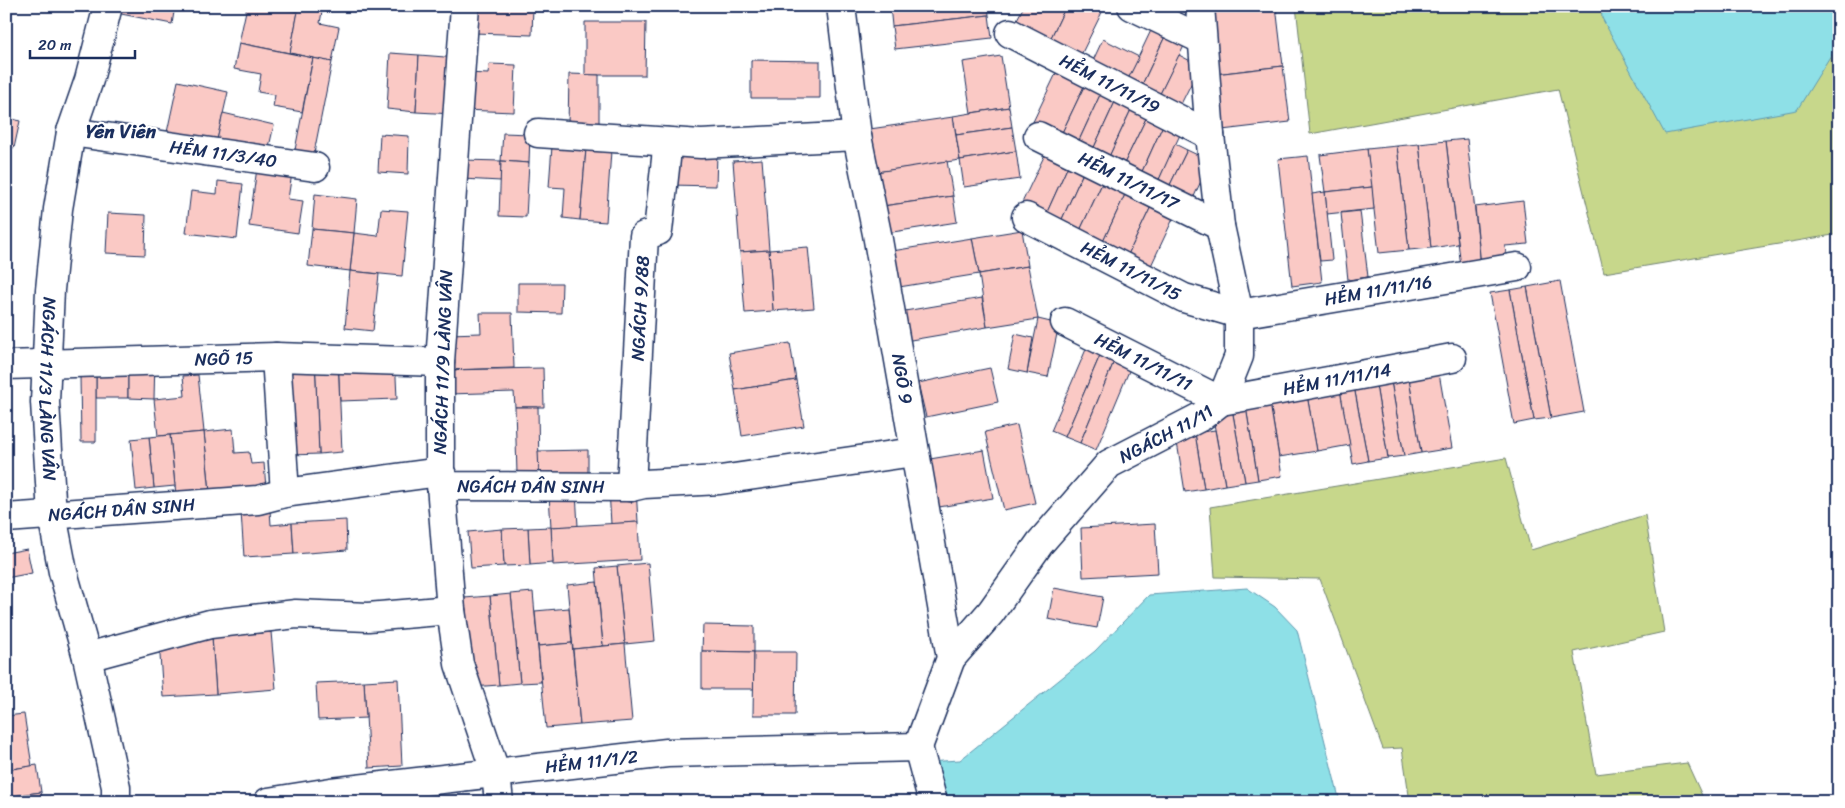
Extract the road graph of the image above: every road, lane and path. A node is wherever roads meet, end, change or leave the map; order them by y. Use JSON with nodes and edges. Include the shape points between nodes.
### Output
{"nodes":[{"id":1,"x":108,"y":6,"type":"edge"},
{"id":2,"x":465,"y":6,"type":"edge"},
{"id":3,"x":840,"y":6,"type":"edge"},
{"id":4,"x":1132,"y":6,"type":"edge"},
{"id":5,"x":1200,"y":6,"type":"edge"},
{"id":6,"x":1010,"y":33,"type":"dead end"},
{"id":7,"x":1202,"y":39,"type":"junction"},
{"id":8,"x":71,"y":132,"type":"junction"},
{"id":9,"x":538,"y":133,"type":"dead end"},
{"id":10,"x":857,"y":136,"type":"junction"},
{"id":11,"x":1038,"y":136,"type":"dead end"},
{"id":12,"x":1210,"y":136,"type":"junction"},
{"id":13,"x":666,"y":142,"type":"junction"},
{"id":14,"x":315,"y":167,"type":"dead end"},
{"id":15,"x":1026,"y":217,"type":"dead end"},
{"id":16,"x":1220,"y":226,"type":"junction"},
{"id":17,"x":1517,"y":267,"type":"dead end"},
{"id":18,"x":1239,"y":314,"type":"junction"},
{"id":19,"x":1065,"y":322,"type":"dead end"},
{"id":20,"x":276,"y":357,"type":"junction"},
{"id":21,"x":1452,"y":358,"type":"dead end"},
{"id":22,"x":440,"y":362,"type":"junction"},
{"id":23,"x":46,"y":364,"type":"junction"},
{"id":24,"x":6,"y":366,"type":"edge"},
{"id":25,"x":1220,"y":401,"type":"junction"},
{"id":26,"x":914,"y":452,"type":"junction"},
{"id":27,"x":440,"y":472,"type":"junction"},
{"id":28,"x":631,"y":487,"type":"junction"},
{"id":29,"x":284,"y":493,"type":"junction"},
{"id":30,"x":52,"y":515,"type":"junction"},
{"id":31,"x":6,"y":518,"type":"edge"},
{"id":32,"x":451,"y":610,"type":"junction"},
{"id":33,"x":87,"y":657,"type":"junction"},
{"id":34,"x":951,"y":658,"type":"junction"},
{"id":35,"x":918,"y":747,"type":"junction"},
{"id":36,"x":496,"y":774,"type":"junction"},
{"id":37,"x":116,"y":802,"type":"edge"},
{"id":38,"x":268,"y":802,"type":"edge"},
{"id":39,"x":499,"y":802,"type":"edge"},
{"id":40,"x":933,"y":802,"type":"edge"}],
"edges":[{"from":1,"to":8,"type":"street","name":"NGÁCH 11/3 LÀNG VÂN","via":[[89,80]]},
{"from":2,"to":22,"type":"street","name":"NGÁCH 11/9 LÀNG VÂN"},
{"from":3,"to":10,"type":"street","name":"NGÕ 9"},
{"from":4,"to":7,"type":"street"},
{"from":5,"to":7,"type":"street","name":"NGÁCH 11/11"},
{"from":6,"to":12,"type":"street","name":"HẺM 11/11/19"},
{"from":7,"to":12,"type":"street","name":"NGÁCH 11/11"},
{"from":8,"to":14,"type":"street","name":"HẺM 11/3/40"},
{"from":8,"to":23,"type":"street","name":"NGÁCH 11/3 LÀNG VÂN","via":[[58,209]]},
{"from":9,"to":13,"type":"street"},
{"from":10,"to":13,"type":"street","via":[[701,144]]},
{"from":10,"to":26,"type":"street","name":"NGÕ 9"},
{"from":11,"to":16,"type":"street","name":"HẺM 11/11/17"},
{"from":12,"to":16,"type":"street","name":"NGÁCH 11/11"},
{"from":13,"to":28,"type":"street","name":"NGÁCH 9/88","via":[[658,230],[644,236]]},
{"from":15,"to":18,"type":"street","name":"HẺM 11/11/15","via":[[1184,298]]},
{"from":16,"to":18,"type":"street","name":"NGÁCH 11/11"},
{"from":17,"to":18,"type":"street","name":"HẺM 11/11/16"},
{"from":18,"to":25,"type":"street","name":"NGÁCH 11/11","via":[[1239,356]]},
{"from":19,"to":25,"type":"street","name":"HẺM 11/11/11"},
{"from":20,"to":22,"type":"street","name":"NGÕ 15"},
{"from":20,"to":23,"type":"street","name":"NGÕ 15"},
{"from":20,"to":29,"type":"street"},
{"from":21,"to":25,"type":"street","name":"HẺM 11/11/14"},
{"from":22,"to":27,"type":"street","name":"NGÁCH 11/9 LÀNG VÂN"},
{"from":23,"to":24,"type":"street","name":"NGÕ 15"},
{"from":23,"to":30,"type":"street","name":"NGÁCH 11/3 LÀNG VÂN","via":[[45,402]]},
{"from":25,"to":34,"type":"street","name":"NGÁCH 11/11","via":[[1202,416],[1109,464],[1040,543],[992,612]]},
{"from":26,"to":28,"type":"street","name":"NGÁCH DÂN SINH","via":[[720,480]]},
{"from":26,"to":34,"type":"street","name":"NGÕ 9"},
{"from":27,"to":28,"type":"street","name":"NGÁCH DÂN SINH","via":[[448,486]]},
{"from":27,"to":29,"type":"street","name":"NGÁCH DÂN SINH"},
{"from":27,"to":32,"type":"street","name":"NGÁCH 11/9 LÀNG VÂN"},
{"from":29,"to":30,"type":"street","name":"NGÁCH DÂN SINH","via":[[258,500]]},
{"from":30,"to":31,"type":"street","name":"NGÁCH DÂN SINH"},
{"from":30,"to":33,"type":"street","name":"NGÁCH 11/3 LÀNG VÂN"},
{"from":32,"to":33,"type":"street","via":[[368,617],[296,614],[210,624]]},
{"from":32,"to":36,"type":"street","name":"NGÁCH 11/9 LÀNG VÂN","via":[[459,664]]},
{"from":33,"to":37,"type":"street","name":"NGÁCH 11/3 LÀNG VÂN","via":[[116,787]]},
{"from":34,"to":35,"type":"street","name":"NGÕ 9"},
{"from":35,"to":36,"type":"street","name":"HẺM 11/1/2","via":[[667,753]]},
{"from":35,"to":40,"type":"street"},
{"from":36,"to":38,"type":"street","name":"HẺM 11/1/2"},
{"from":36,"to":39,"type":"street","name":"NGÁCH 11/9 LÀNG VÂN"}]}
